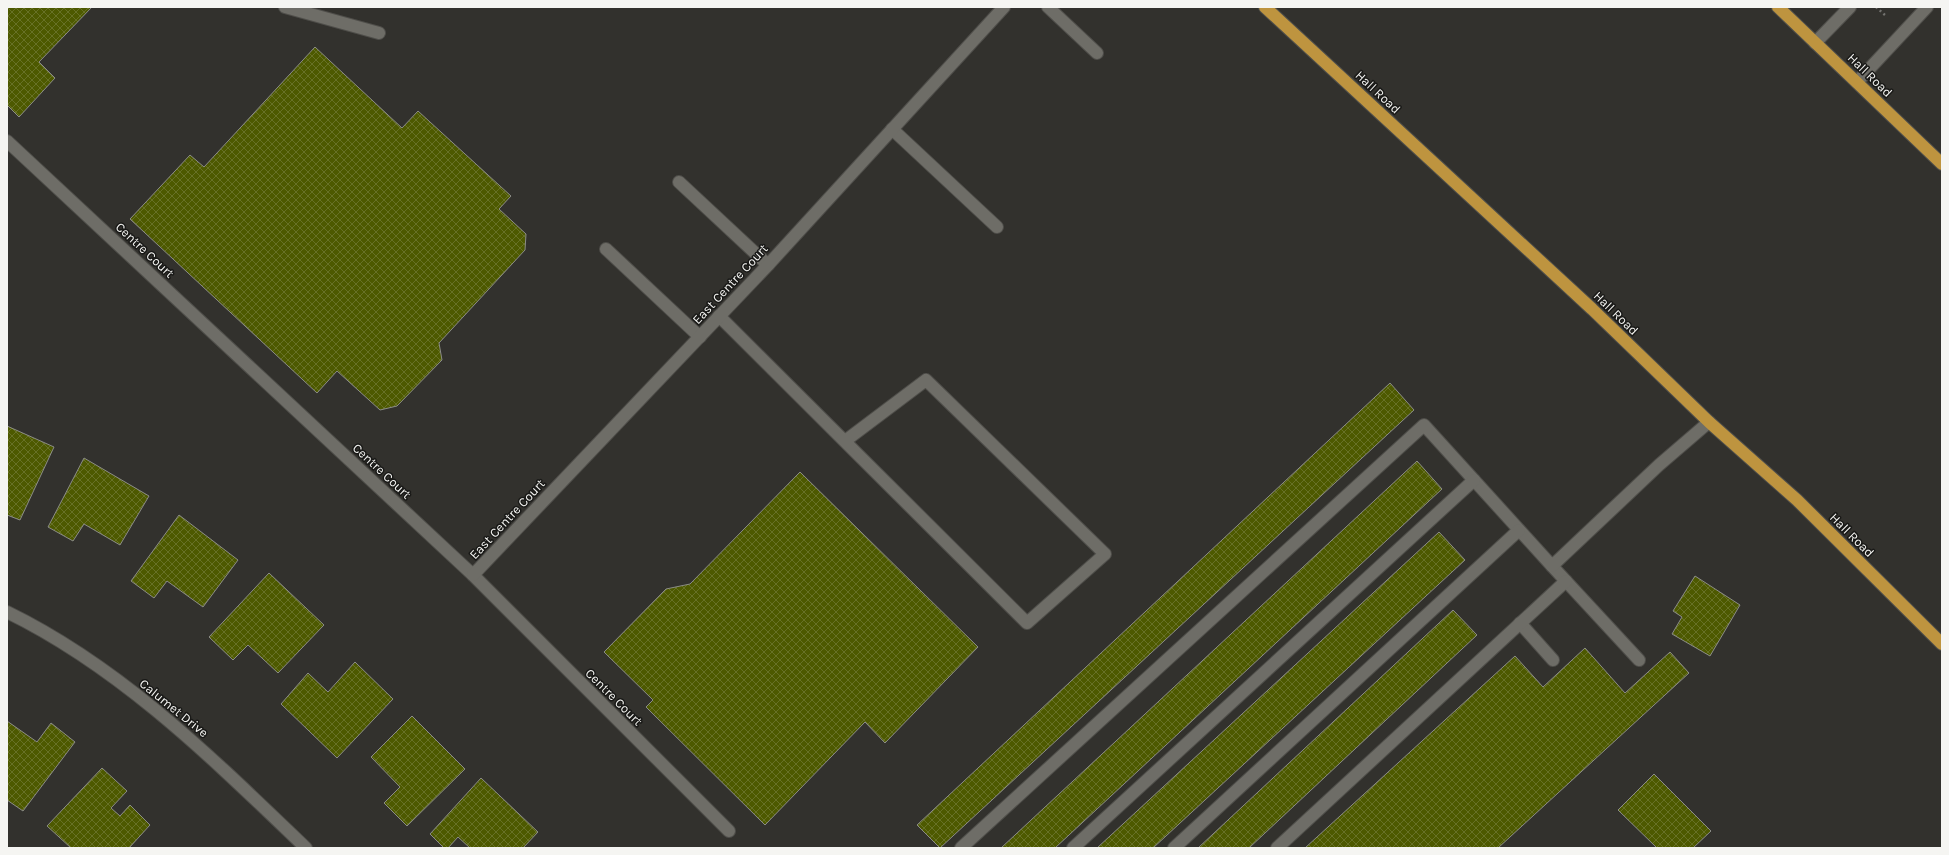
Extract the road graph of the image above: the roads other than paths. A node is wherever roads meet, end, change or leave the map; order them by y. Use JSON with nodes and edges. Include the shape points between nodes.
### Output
{"nodes":[{"id":1,"x":285,"y":7,"type":"edge"},
{"id":2,"x":1004,"y":7,"type":"edge"},
{"id":3,"x":1048,"y":7,"type":"edge"},
{"id":4,"x":1265,"y":7,"type":"edge"},
{"id":5,"x":1778,"y":7,"type":"edge"},
{"id":6,"x":1850,"y":7,"type":"edge"},
{"id":7,"x":1927,"y":7,"type":"edge"},
{"id":8,"x":379,"y":33,"type":"dead end"},
{"id":9,"x":1815,"y":42,"type":"junction"},
{"id":10,"x":1097,"y":53,"type":"dead end"},
{"id":11,"x":1857,"y":82,"type":"junction"},
{"id":12,"x":892,"y":129,"type":"junction"},
{"id":13,"x":7,"y":140,"type":"edge"},
{"id":14,"x":1942,"y":164,"type":"edge"},
{"id":15,"x":679,"y":182,"type":"dead end"},
{"id":16,"x":997,"y":226,"type":"dead end"},
{"id":17,"x":606,"y":249,"type":"dead end"},
{"id":18,"x":768,"y":265,"type":"junction"},
{"id":19,"x":719,"y":316,"type":"junction"},
{"id":20,"x":700,"y":337,"type":"junction"},
{"id":21,"x":1709,"y":422,"type":"junction"},
{"id":22,"x":845,"y":441,"type":"junction"},
{"id":23,"x":1474,"y":480,"type":"junction"},
{"id":24,"x":1519,"y":530,"type":"junction"},
{"id":25,"x":1552,"y":566,"type":"junction"},
{"id":26,"x":473,"y":576,"type":"junction"},
{"id":27,"x":1566,"y":581,"type":"junction"},
{"id":28,"x":7,"y":612,"type":"edge"},
{"id":29,"x":1520,"y":623,"type":"junction"},
{"id":30,"x":1942,"y":644,"type":"edge"},
{"id":31,"x":1553,"y":660,"type":"dead end"},
{"id":32,"x":1639,"y":660,"type":"dead end"},
{"id":33,"x":728,"y":831,"type":"dead end"},
{"id":34,"x":306,"y":848,"type":"edge"},
{"id":35,"x":961,"y":848,"type":"edge"},
{"id":36,"x":1073,"y":848,"type":"edge"},
{"id":37,"x":1174,"y":848,"type":"edge"},
{"id":38,"x":1277,"y":848,"type":"edge"}],
"edges":[{"from":1,"to":8,"type":"street"},
{"from":2,"to":12,"type":"street","name":"East Centre Court"},
{"from":3,"to":10,"type":"street"},
{"from":4,"to":21,"type":"highway","name":"Hall Road","via":[[1592,309]]},
{"from":5,"to":9,"type":"highway","name":"Hall Road"},
{"from":6,"to":9,"type":"street"},
{"from":7,"to":11,"type":"street"},
{"from":9,"to":11,"type":"highway","name":"Hall Road"},
{"from":11,"to":14,"type":"highway","name":"Hall Road"},
{"from":12,"to":16,"type":"street"},
{"from":12,"to":18,"type":"street","name":"East Centre Court"},
{"from":13,"to":26,"type":"street","name":"Centre Court"},
{"from":15,"to":18,"type":"street"},
{"from":17,"to":20,"type":"street"},
{"from":18,"to":19,"type":"street","name":"East Centre Court"},
{"from":19,"to":20,"type":"street","name":"East Centre Court"},
{"from":19,"to":22,"type":"street"},
{"from":20,"to":26,"type":"street","name":"East Centre Court"},
{"from":21,"to":25,"type":"street","via":[[1659,465]]},
{"from":21,"to":30,"type":"highway","name":"Hall Road","via":[[1797,500]]},
{"from":22,"to":22,"type":"street","via":[[1027,623],[1105,554],[926,380]]},
{"from":23,"to":24,"type":"street"},
{"from":23,"to":35,"type":"street","via":[[1424,425]]},
{"from":23,"to":36,"type":"street"},
{"from":24,"to":25,"type":"street"},
{"from":24,"to":37,"type":"street"},
{"from":25,"to":27,"type":"street"},
{"from":26,"to":33,"type":"street","name":"Centre Court"},
{"from":27,"to":29,"type":"street"},
{"from":27,"to":32,"type":"street"},
{"from":28,"to":34,"type":"street","name":"Calumet Drive","via":[[58,639],[166,717]]},
{"from":29,"to":31,"type":"street"},
{"from":29,"to":38,"type":"street"}]}
